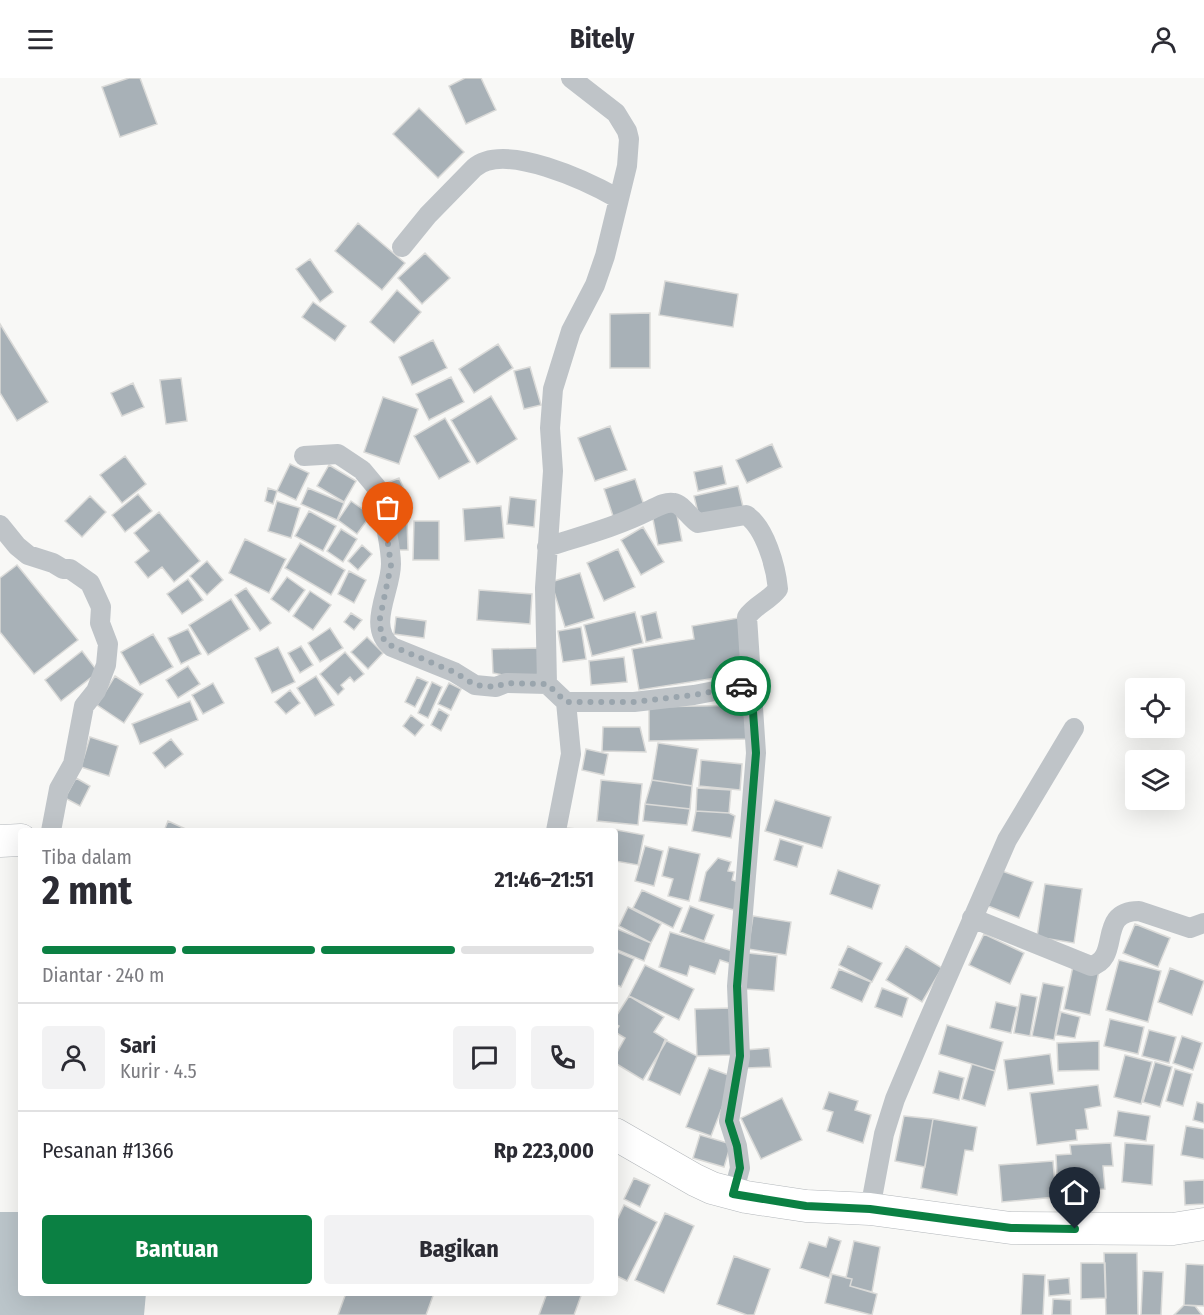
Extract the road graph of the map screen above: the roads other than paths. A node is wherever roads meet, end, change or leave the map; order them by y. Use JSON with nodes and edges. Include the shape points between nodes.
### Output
{"nodes":[{"id":1,"x":571,"y":78,"type":"edge"},
{"id":2,"x":619,"y":199,"type":"junction"},
{"id":3,"x":402,"y":247,"type":"dead end"},
{"id":4,"x":304,"y":456,"type":"dead end"},
{"id":5,"x":0,"y":525,"type":"edge"},
{"id":6,"x":547,"y":547,"type":"junction"},
{"id":7,"x":547,"y":684,"type":"junction"},
{"id":8,"x":751,"y":684,"type":"junction"},
{"id":9,"x":566,"y":702,"type":"junction"},
{"id":10,"x":1074,"y":728,"type":"dead end"},
{"id":11,"x":52,"y":828,"type":"edge"},
{"id":12,"x":557,"y":828,"type":"edge"},
{"id":13,"x":0,"y":840,"type":"edge"},
{"id":14,"x":18,"y":840,"type":"edge"},
{"id":15,"x":972,"y":918,"type":"junction"},
{"id":16,"x":1204,"y":923,"type":"edge"},
{"id":17,"x":618,"y":1136,"type":"edge"},
{"id":18,"x":733,"y":1194,"type":"junction"},
{"id":19,"x":870,"y":1209,"type":"junction"},
{"id":20,"x":1204,"y":1224,"type":"edge"}],
"edges":[{"from":1,"to":2,"type":"street","via":[[616,113],[627,131],[627,166]]},
{"from":2,"to":3,"type":"street","via":[[594,185],[537,164],[488,159],[428,215]]},
{"from":2,"to":6,"type":"street","via":[[600,271],[571,331],[553,388],[553,471]]},
{"from":4,"to":7,"type":"street","via":[[338,454],[362,470],[377,488],[391,565],[380,618],[381,635],[387,644],[475,685]]},
{"from":5,"to":11,"type":"street","via":[[28,555],[70,569],[90,583],[101,607],[100,623],[108,644],[103,677],[84,706],[73,764],[59,789]]},
{"from":6,"to":7,"type":"street"},
{"from":6,"to":8,"type":"street","via":[[626,522],[665,503],[682,507],[698,523],[746,515],[756,522],[764,540],[778,589],[747,617]]},
{"from":7,"to":9,"type":"street"},
{"from":8,"to":9,"type":"street","via":[[634,702]]},
{"from":8,"to":18,"type":"street","via":[[756,753],[737,986],[740,1056],[729,1121],[740,1168]]},
{"from":9,"to":12,"type":"street","via":[[571,754]]},
{"from":10,"to":15,"type":"street","via":[[1007,840]]},
{"from":13,"to":14,"type":"highway"},
{"from":15,"to":16,"type":"street","via":[[1090,966],[1105,957],[1114,921],[1120,915],[1139,912],[1190,928]]},
{"from":15,"to":19,"type":"street","via":[[895,1099]]},
{"from":17,"to":18,"type":"highway","via":[[695,1180]]},
{"from":18,"to":19,"type":"highway","via":[[806,1206]]},
{"from":19,"to":20,"type":"highway","via":[[1011,1228],[1173,1229]]}]}
